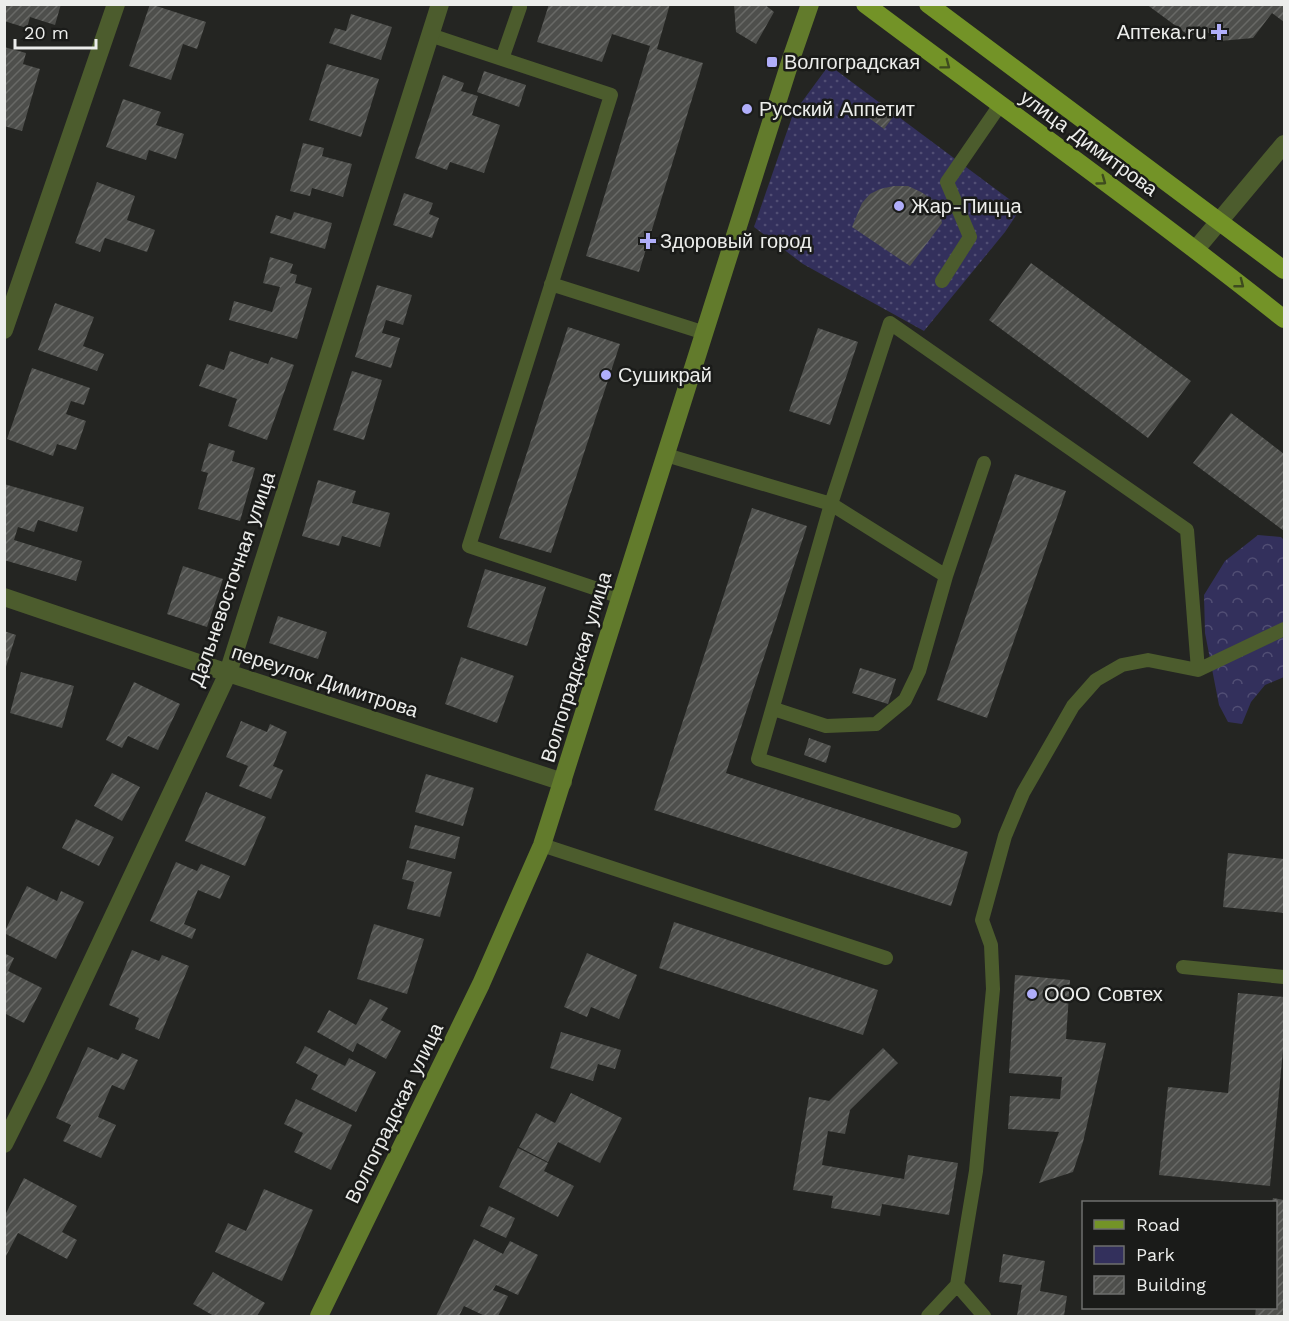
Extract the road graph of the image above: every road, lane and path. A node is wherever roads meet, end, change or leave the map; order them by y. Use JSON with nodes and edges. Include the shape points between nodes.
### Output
{"nodes":[{"id":1,"x":116,"y":4,"type":"edge"},
{"id":2,"x":440,"y":4,"type":"edge"},
{"id":3,"x":519,"y":4,"type":"edge"},
{"id":4,"x":810,"y":4,"type":"edge"},
{"id":5,"x":865,"y":4,"type":"edge"},
{"id":6,"x":928,"y":4,"type":"edge"},
{"id":7,"x":430,"y":35,"type":"junction"},
{"id":8,"x":502,"y":59,"type":"junction"},
{"id":9,"x":1000,"y":105,"type":"junction"},
{"id":10,"x":1284,"y":144,"type":"edge"},
{"id":11,"x":1219,"y":221,"type":"junction"},
{"id":12,"x":1196,"y":249,"type":"junction"},
{"id":13,"x":1284,"y":270,"type":"edge"},
{"id":14,"x":942,"y":281,"type":"dead end"},
{"id":15,"x":551,"y":284,"type":"junction"},
{"id":16,"x":1284,"y":319,"type":"edge"},
{"id":17,"x":4,"y":330,"type":"edge"},
{"id":18,"x":705,"y":333,"type":"junction"},
{"id":19,"x":666,"y":455,"type":"junction"},
{"id":20,"x":984,"y":464,"type":"dead end"},
{"id":21,"x":831,"y":504,"type":"junction"},
{"id":22,"x":946,"y":576,"type":"junction"},
{"id":23,"x":4,"y":597,"type":"edge"},
{"id":24,"x":621,"y":597,"type":"junction"},
{"id":25,"x":1284,"y":629,"type":"edge"},
{"id":26,"x":1197,"y":670,"type":"junction"},
{"id":27,"x":228,"y":673,"type":"junction"},
{"id":28,"x":774,"y":709,"type":"junction"},
{"id":29,"x":563,"y":782,"type":"junction"},
{"id":30,"x":954,"y":821,"type":"dead end"},
{"id":31,"x":542,"y":845,"type":"junction"},
{"id":32,"x":886,"y":958,"type":"dead end"},
{"id":33,"x":1183,"y":967,"type":"dead end"},
{"id":34,"x":1284,"y":977,"type":"edge"},
{"id":35,"x":4,"y":1144,"type":"edge"},
{"id":36,"x":957,"y":1284,"type":"junction"},
{"id":37,"x":320,"y":1317,"type":"edge"},
{"id":38,"x":928,"y":1317,"type":"edge"},
{"id":39,"x":984,"y":1317,"type":"edge"}],
"edges":[{"from":1,"to":17,"type":"street"},
{"from":2,"to":7,"type":"street","name":"Дальневосточная улица"},
{"from":3,"to":8,"type":"lane"},
{"from":4,"to":18,"type":"main road","name":"Волгоградская улица"},
{"from":5,"to":9,"type":"main road","name":"улица Димитрова","one_way":true},
{"from":6,"to":11,"type":"main road","name":"улица Димитрова"},
{"from":7,"to":8,"type":"lane"},
{"from":7,"to":27,"type":"street","name":"Дальневосточная улица"},
{"from":8,"to":15,"type":"lane","via":[[611,95]]},
{"from":9,"to":12,"type":"main road","name":"улица Димитрова","one_way":true},
{"from":9,"to":14,"type":"lane","via":[[947,182],[970,237]]},
{"from":10,"to":11,"type":"street"},
{"from":11,"to":12,"type":"street"},
{"from":11,"to":13,"type":"main road","name":"улица Димитрова"},
{"from":12,"to":16,"type":"main road","name":"улица Димитрова","one_way":true},
{"from":15,"to":18,"type":"lane"},
{"from":15,"to":24,"type":"lane","via":[[469,546]]},
{"from":18,"to":19,"type":"main road","name":"Волгоградская улица"},
{"from":19,"to":21,"type":"lane"},
{"from":19,"to":24,"type":"main road","name":"Волгоградская улица"},
{"from":20,"to":22,"type":"lane"},
{"from":21,"to":22,"type":"lane"},
{"from":21,"to":26,"type":"lane","via":[[890,323],[1187,530]]},
{"from":21,"to":28,"type":"lane"},
{"from":22,"to":28,"type":"lane","via":[[919,671],[905,700],[876,723],[826,726]]},
{"from":23,"to":27,"type":"street","name":"переулок Димитрова"},
{"from":24,"to":29,"type":"main road","name":"Волгоградская улица"},
{"from":25,"to":26,"type":"lane"},
{"from":26,"to":36,"type":"lane","via":[[1148,660],[1122,664],[1096,680],[1073,706],[1023,793],[1005,836],[982,921],[991,945],[993,989],[976,1172]]},
{"from":27,"to":29,"type":"street","name":"переулок Димитрова"},
{"from":27,"to":35,"type":"street","name":"Дальневосточная улица"},
{"from":28,"to":30,"type":"lane","via":[[758,759]]},
{"from":29,"to":31,"type":"main road","name":"Волгоградская улица"},
{"from":31,"to":32,"type":"lane"},
{"from":31,"to":37,"type":"main road","name":"Волгоградская улица","via":[[471,1004]]},
{"from":33,"to":34,"type":"lane"},
{"from":36,"to":38,"type":"lane"},
{"from":36,"to":39,"type":"lane"}]}
